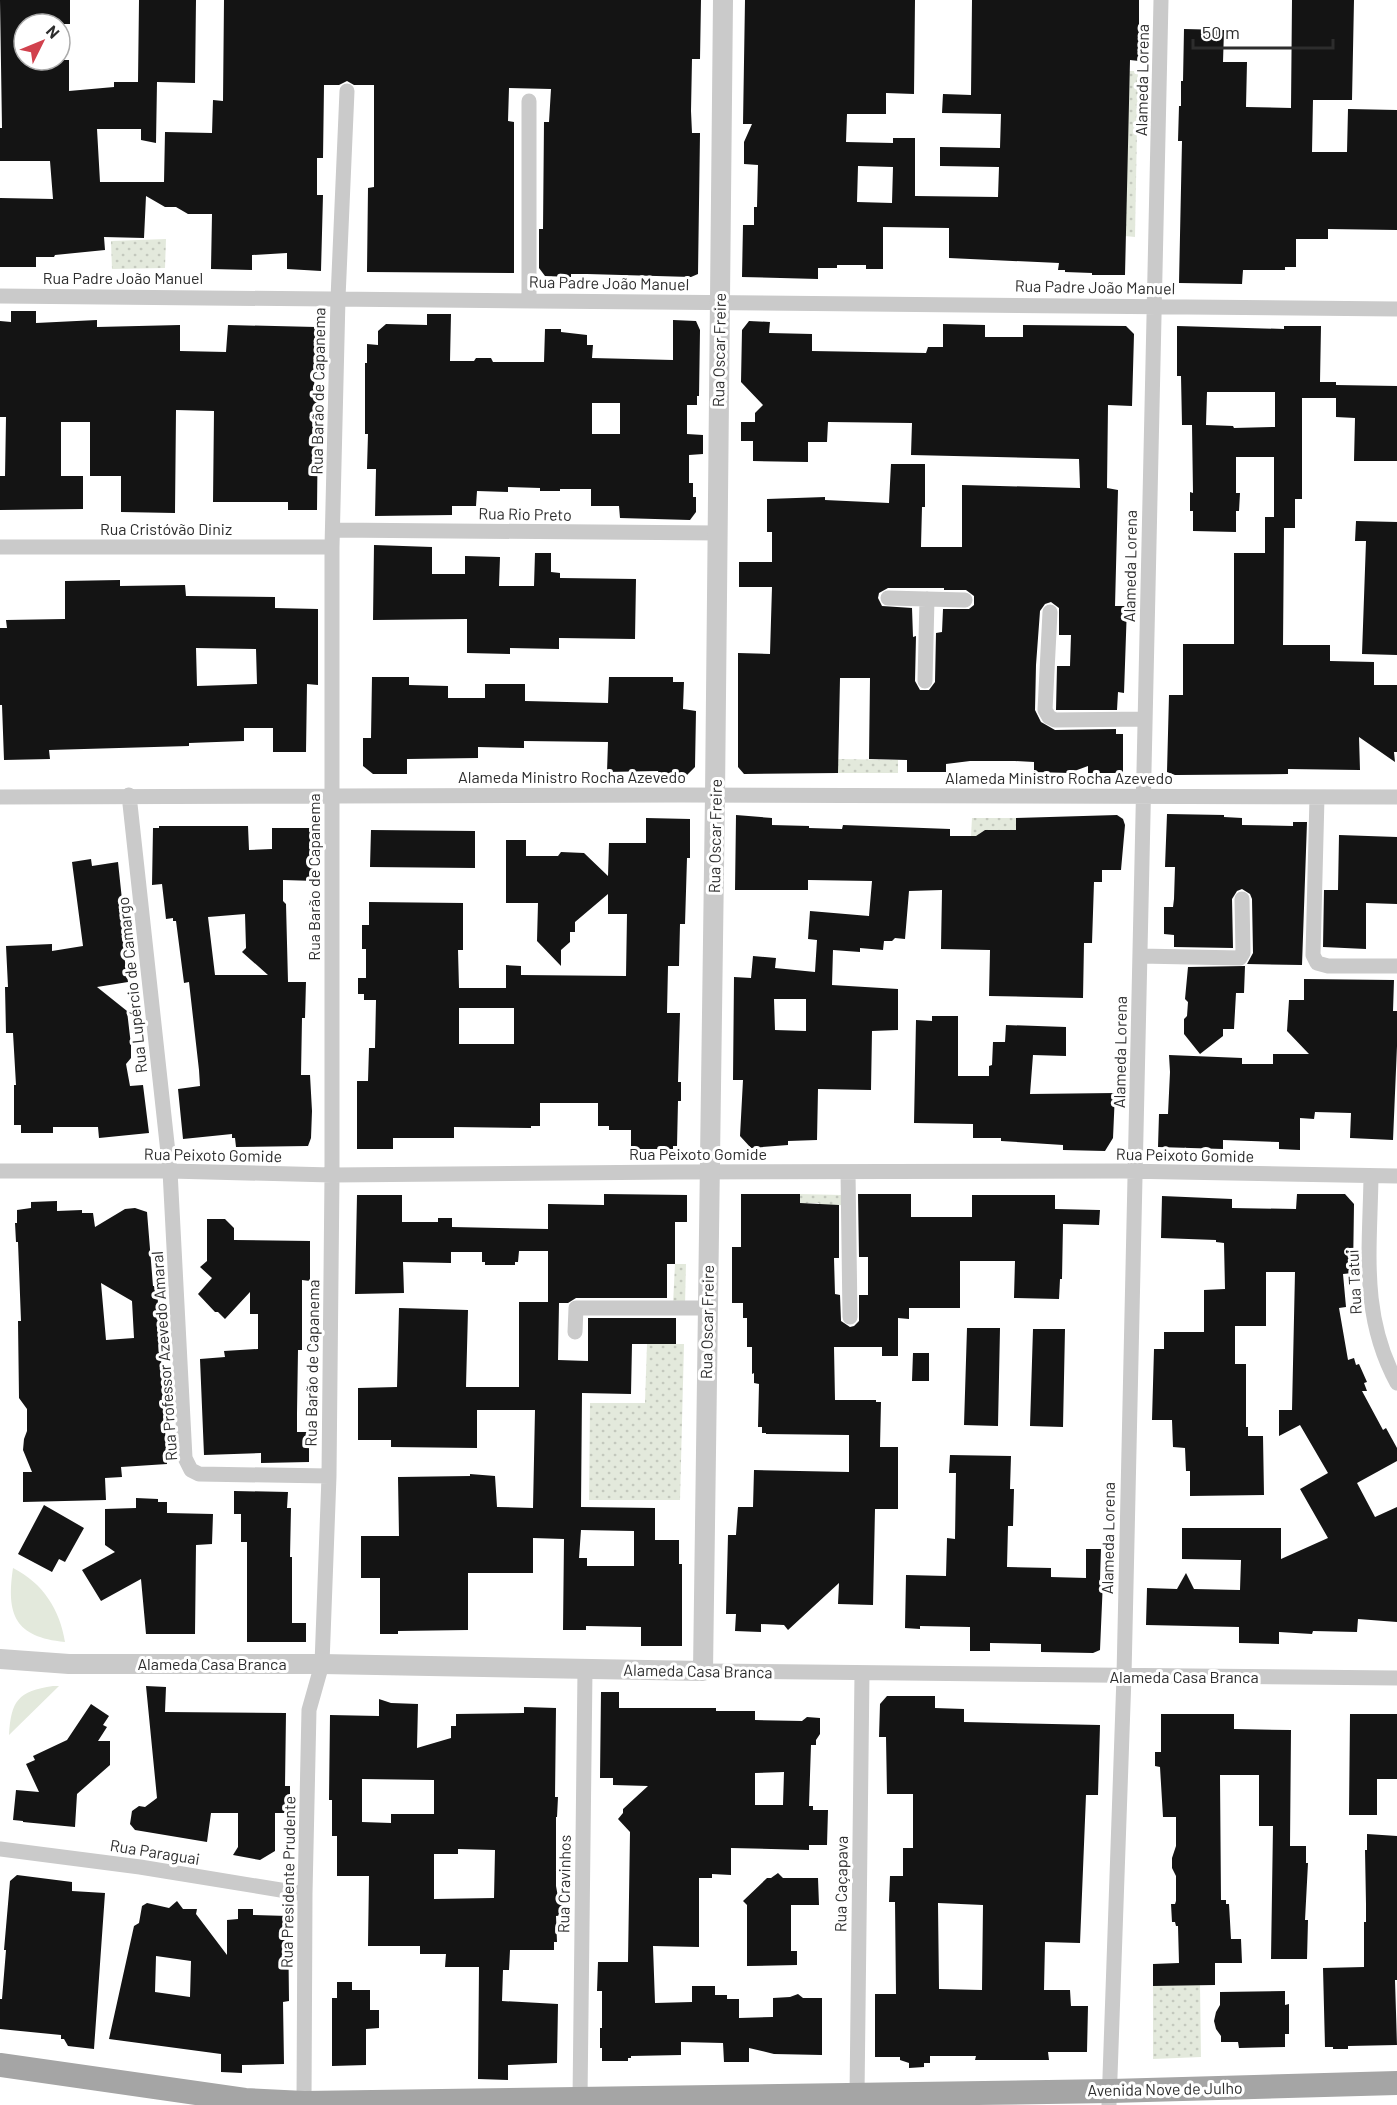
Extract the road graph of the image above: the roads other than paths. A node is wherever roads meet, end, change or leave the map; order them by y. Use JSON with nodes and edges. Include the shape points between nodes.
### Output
{"nodes":[{"id":1,"x":723,"y":0,"type":"edge"},
{"id":2,"x":1161,"y":0,"type":"edge"},
{"id":3,"x":347,"y":91,"type":"dead end"},
{"id":4,"x":530,"y":101,"type":"dead end"},
{"id":5,"x":0,"y":296,"type":"edge"},
{"id":6,"x":338,"y":298,"type":"junction"},
{"id":7,"x":529,"y":300,"type":"junction"},
{"id":8,"x":720,"y":303,"type":"junction"},
{"id":9,"x":1155,"y":306,"type":"junction"},
{"id":10,"x":1397,"y":309,"type":"edge"},
{"id":11,"x":333,"y":530,"type":"junction"},
{"id":12,"x":718,"y":533,"type":"junction"},
{"id":13,"x":332,"y":547,"type":"junction"},
{"id":14,"x":0,"y":548,"type":"edge"},
{"id":15,"x":888,"y":598,"type":"dead end"},
{"id":16,"x":927,"y":599,"type":"junction"},
{"id":17,"x":965,"y":600,"type":"dead end"},
{"id":18,"x":1050,"y":612,"type":"dead end"},
{"id":19,"x":925,"y":681,"type":"dead end"},
{"id":20,"x":1145,"y":720,"type":"junction"},
{"id":21,"x":129,"y":795,"type":"junction"},
{"id":22,"x":332,"y":795,"type":"junction"},
{"id":23,"x":716,"y":795,"type":"junction"},
{"id":24,"x":1143,"y":796,"type":"junction"},
{"id":25,"x":0,"y":797,"type":"edge"},
{"id":26,"x":1317,"y":797,"type":"junction"},
{"id":27,"x":1397,"y":797,"type":"edge"},
{"id":28,"x":1242,"y":899,"type":"dead end"},
{"id":29,"x":1140,"y":956,"type":"junction"},
{"id":30,"x":1397,"y":966,"type":"edge"},
{"id":31,"x":0,"y":1171,"type":"edge"},
{"id":32,"x":170,"y":1171,"type":"junction"},
{"id":33,"x":709,"y":1172,"type":"junction"},
{"id":34,"x":848,"y":1172,"type":"junction"},
{"id":35,"x":1135,"y":1172,"type":"junction"},
{"id":36,"x":332,"y":1175,"type":"junction"},
{"id":37,"x":1371,"y":1176,"type":"junction"},
{"id":38,"x":1397,"y":1176,"type":"edge"},
{"id":39,"x":707,"y":1308,"type":"junction"},
{"id":40,"x":850,"y":1317,"type":"dead end"},
{"id":41,"x":575,"y":1332,"type":"dead end"},
{"id":42,"x":1397,"y":1383,"type":"edge"},
{"id":43,"x":329,"y":1476,"type":"junction"},
{"id":44,"x":0,"y":1659,"type":"edge"},
{"id":45,"x":322,"y":1664,"type":"junction"},
{"id":46,"x":585,"y":1670,"type":"junction"},
{"id":47,"x":703,"y":1671,"type":"junction"},
{"id":48,"x":862,"y":1673,"type":"junction"},
{"id":49,"x":1124,"y":1676,"type":"junction"},
{"id":50,"x":1397,"y":1678,"type":"edge"},
{"id":51,"x":0,"y":1849,"type":"edge"},
{"id":52,"x":305,"y":1894,"type":"junction"},
{"id":53,"x":0,"y":2065,"type":"edge"},
{"id":54,"x":1397,"y":2084,"type":"edge"},
{"id":55,"x":857,"y":2095,"type":"junction"},
{"id":56,"x":1110,"y":2098,"type":"edge"},
{"id":57,"x":580,"y":2099,"type":"junction"},
{"id":58,"x":304,"y":2103,"type":"junction"}],
"edges":[{"from":1,"to":8,"type":"street","name":"Rua Oscar Freire"},
{"from":2,"to":9,"type":"street","name":"Alameda Lorena"},
{"from":3,"to":6,"type":"street","name":"Rua Barão de Capanema"},
{"from":4,"to":7,"type":"street"},
{"from":5,"to":6,"type":"street","name":"Rua Padre João Manuel"},
{"from":6,"to":7,"type":"street","name":"Rua Padre João Manuel"},
{"from":6,"to":11,"type":"street","name":"Rua Barão de Capanema"},
{"from":7,"to":8,"type":"street","name":"Rua Padre João Manuel"},
{"from":8,"to":9,"type":"street","name":"Rua Padre João Manuel"},
{"from":8,"to":12,"type":"street","name":"Rua Oscar Freire"},
{"from":9,"to":10,"type":"street","name":"Rua Padre João Manuel"},
{"from":9,"to":20,"type":"street","name":"Alameda Lorena"},
{"from":11,"to":12,"type":"street","name":"Rua Rio Preto"},
{"from":11,"to":13,"type":"street","name":"Rua Barão de Capanema"},
{"from":12,"to":23,"type":"street","name":"Rua Oscar Freire"},
{"from":13,"to":14,"type":"street","name":"Rua Cristóvão Diniz"},
{"from":13,"to":22,"type":"street","name":"Rua Barão de Capanema"},
{"from":15,"to":16,"type":"street"},
{"from":16,"to":17,"type":"street"},
{"from":16,"to":19,"type":"street"},
{"from":18,"to":20,"type":"street","via":[[1045,710],[1049,717]]},
{"from":20,"to":24,"type":"street","name":"Alameda Lorena"},
{"from":21,"to":22,"type":"street","name":"Alameda Ministro Rocha Azevedo"},
{"from":21,"to":25,"type":"street","name":"Alameda Ministro Rocha Azevedo"},
{"from":21,"to":32,"type":"street","name":"Rua Lupércio de Camargo"},
{"from":22,"to":23,"type":"street","name":"Alameda Ministro Rocha Azevedo"},
{"from":22,"to":36,"type":"street","name":"Rua Barão de Capanema"},
{"from":23,"to":24,"type":"street","name":"Alameda Ministro Rocha Azevedo"},
{"from":23,"to":33,"type":"street","name":"Rua Oscar Freire"},
{"from":24,"to":26,"type":"street","name":"Alameda Ministro Rocha Azevedo"},
{"from":24,"to":29,"type":"street","name":"Alameda Lorena"},
{"from":26,"to":27,"type":"street","name":"Alameda Ministro Rocha Azevedo"},
{"from":26,"to":30,"type":"street","via":[[1313,955],[1317,963],[1328,966]]},
{"from":28,"to":29,"type":"street","via":[[1240,958]]},
{"from":29,"to":35,"type":"street","name":"Alameda Lorena"},
{"from":31,"to":32,"type":"street","name":"Rua Peixoto Gomide"},
{"from":32,"to":36,"type":"street","name":"Rua Peixoto Gomide"},
{"from":32,"to":43,"type":"street","name":"Rua Professor Azevedo Amaral","via":[[185,1458],[191,1470],[200,1474]]},
{"from":33,"to":34,"type":"street","name":"Rua Peixoto Gomide"},
{"from":33,"to":36,"type":"street","name":"Rua Peixoto Gomide"},
{"from":33,"to":39,"type":"street","name":"Rua Oscar Freire"},
{"from":34,"to":35,"type":"street","name":"Rua Peixoto Gomide"},
{"from":34,"to":40,"type":"street"},
{"from":35,"to":37,"type":"street","name":"Rua Peixoto Gomide"},
{"from":35,"to":49,"type":"street","name":"Alameda Lorena"},
{"from":36,"to":43,"type":"street","name":"Rua Barão de Capanema"},
{"from":37,"to":38,"type":"street","name":"Rua Peixoto Gomide"},
{"from":37,"to":42,"type":"street","name":"Rua Tatui","via":[[1370,1304],[1381,1350]]},
{"from":39,"to":41,"type":"street","via":[[576,1308]]},
{"from":39,"to":47,"type":"street","name":"Rua Oscar Freire"},
{"from":43,"to":45,"type":"street","name":"Rua Barão de Capanema"},
{"from":44,"to":45,"type":"street","name":"Alameda Casa Branca","via":[[69,1664]]},
{"from":45,"to":46,"type":"street","name":"Alameda Casa Branca"},
{"from":45,"to":52,"type":"street","name":"Rua Presidente Prudente","via":[[309,1710]]},
{"from":46,"to":47,"type":"street","name":"Alameda Casa Branca"},
{"from":46,"to":57,"type":"street","name":"Rua Cravinhos"},
{"from":47,"to":48,"type":"street","name":"Alameda Casa Branca"},
{"from":48,"to":49,"type":"street","name":"Alameda Casa Branca"},
{"from":48,"to":55,"type":"street","name":"Rua Caçapava"},
{"from":49,"to":50,"type":"street","name":"Alameda Casa Branca"},
{"from":49,"to":56,"type":"street","name":"Alameda Lorena"},
{"from":51,"to":52,"type":"street","name":"Rua Paraguai"},
{"from":52,"to":58,"type":"street","name":"Rua Presidente Prudente"},
{"from":53,"to":58,"type":"main road","name":"Avenida Nove de Julho","via":[[245,2100]]},
{"from":54,"to":56,"type":"main road","name":"Avenida Nove de Julho"},
{"from":55,"to":56,"type":"main road","name":"Avenida Nove de Julho"},
{"from":55,"to":57,"type":"main road","name":"Avenida Nove de Julho"},
{"from":57,"to":58,"type":"main road","name":"Avenida Nove de Julho"}]}
